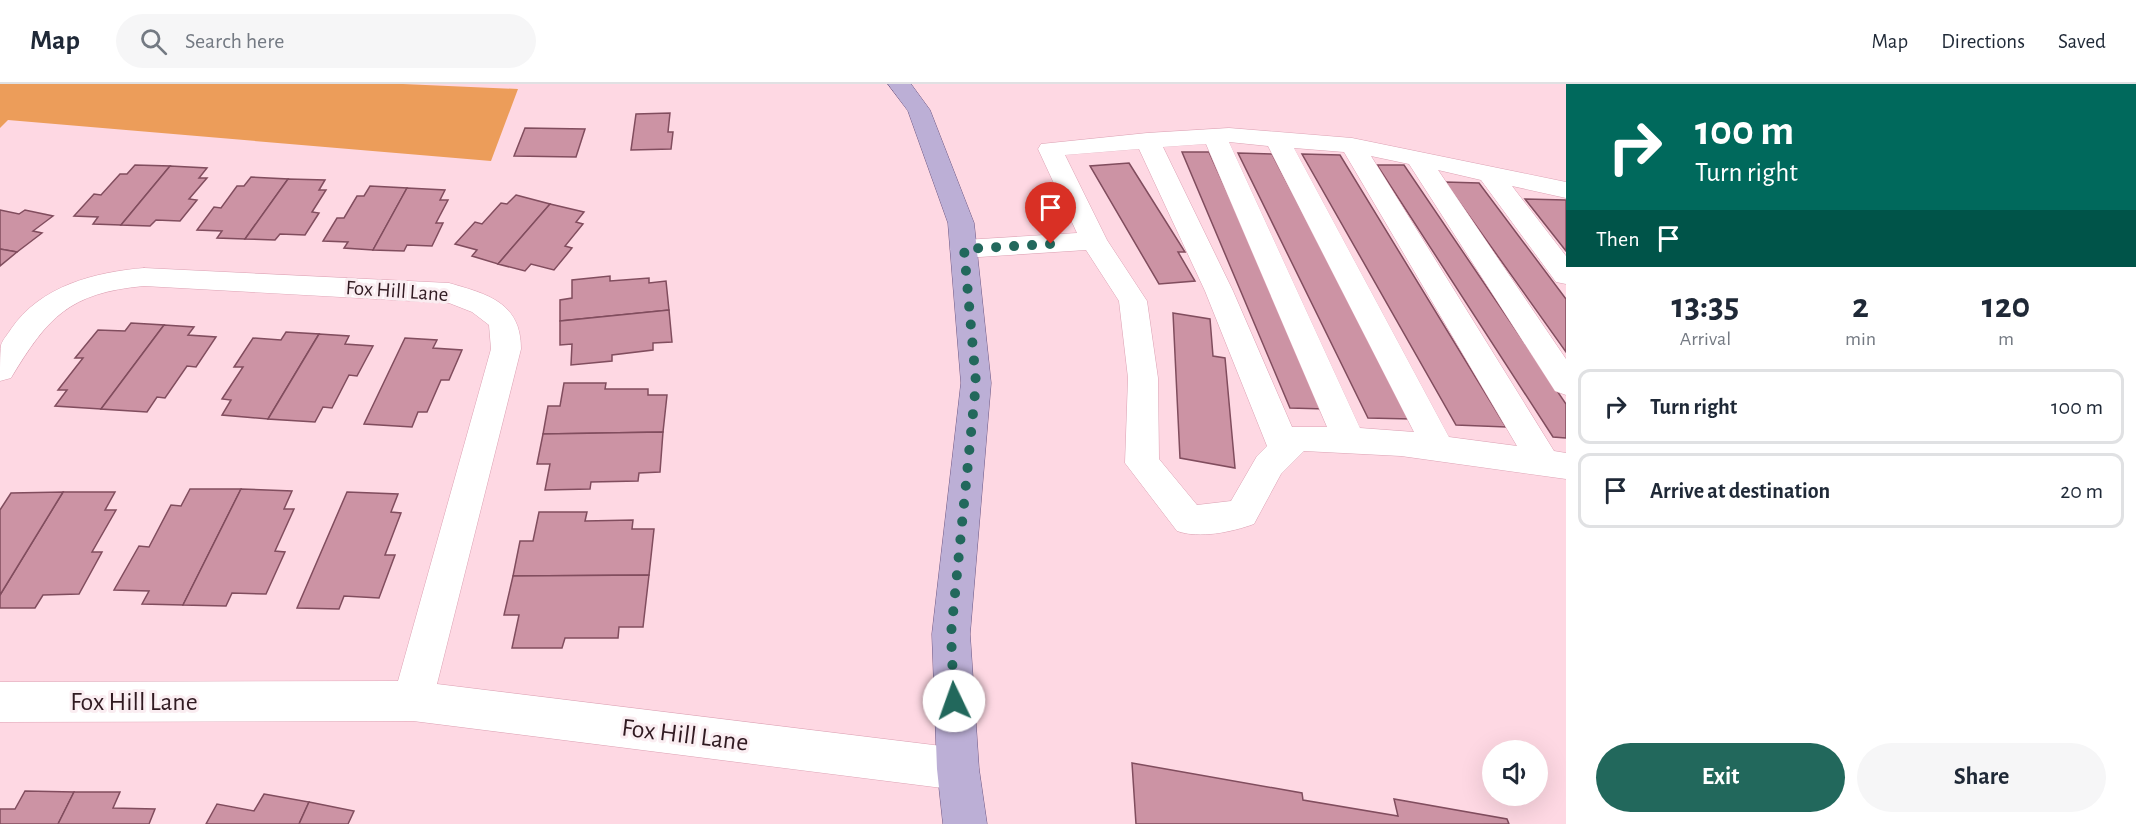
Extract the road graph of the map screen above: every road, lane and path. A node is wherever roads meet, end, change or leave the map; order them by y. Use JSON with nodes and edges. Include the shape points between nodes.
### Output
{"nodes":[{"id":1,"x":899,"y":84,"type":"edge"},
{"id":2,"x":1214,"y":136,"type":"junction"},
{"id":3,"x":1277,"y":139,"type":"junction"},
{"id":4,"x":1147,"y":140,"type":"junction"},
{"id":5,"x":1352,"y":145,"type":"junction"},
{"id":6,"x":1418,"y":158,"type":"junction"},
{"id":7,"x":1488,"y":172,"type":"junction"},
{"id":8,"x":1566,"y":190,"type":"edge"},
{"id":9,"x":1094,"y":242,"type":"junction"},
{"id":10,"x":964,"y":249,"type":"junction"},
{"id":11,"x":1566,"y":275,"type":"edge"},
{"id":12,"x":0,"y":370,"type":"edge"},
{"id":13,"x":1566,"y":383,"type":"edge"},
{"id":14,"x":1350,"y":441,"type":"junction"},
{"id":15,"x":1439,"y":448,"type":"junction"},
{"id":16,"x":1285,"y":450,"type":"junction"},
{"id":17,"x":1555,"y":465,"type":"edge"},
{"id":18,"x":412,"y":701,"type":"junction"},
{"id":19,"x":0,"y":702,"type":"edge"},
{"id":20,"x":957,"y":769,"type":"junction"},
{"id":21,"x":965,"y":824,"type":"edge"}],
"edges":[{"from":1,"to":10,"type":"main road","via":[[919,110],[961,222]]},
{"from":2,"to":3,"type":"street"},
{"from":2,"to":4,"type":"street"},
{"from":2,"to":14,"type":"street"},
{"from":3,"to":5,"type":"street"},
{"from":3,"to":15,"type":"street"},
{"from":4,"to":9,"type":"street","via":[[1050,148]]},
{"from":4,"to":16,"type":"street","via":[[1219,291]]},
{"from":5,"to":6,"type":"street"},
{"from":5,"to":17,"type":"street"},
{"from":6,"to":7,"type":"street"},
{"from":6,"to":13,"type":"street"},
{"from":7,"to":8,"type":"street"},
{"from":7,"to":11,"type":"street"},
{"from":9,"to":10,"type":"street"},
{"from":9,"to":16,"type":"street","via":[[1133,302],[1143,378],[1142,463],[1189,520],[1242,514],[1269,465]]},
{"from":10,"to":20,"type":"main road","via":[[976,383],[951,634]]},
{"from":12,"to":18,"type":"street","name":"Fox Hill Lane","via":[[30,326],[57,303],[116,279],[144,277],[449,293],[472,299],[491,310],[505,327],[506,349]]},
{"from":14,"to":15,"type":"street"},
{"from":14,"to":16,"type":"street","via":[[1297,438]]},
{"from":15,"to":17,"type":"street"},
{"from":18,"to":19,"type":"street","name":"Fox Hill Lane"},
{"from":18,"to":20,"type":"street","name":"Fox Hill Lane"},
{"from":20,"to":21,"type":"main road"}]}
